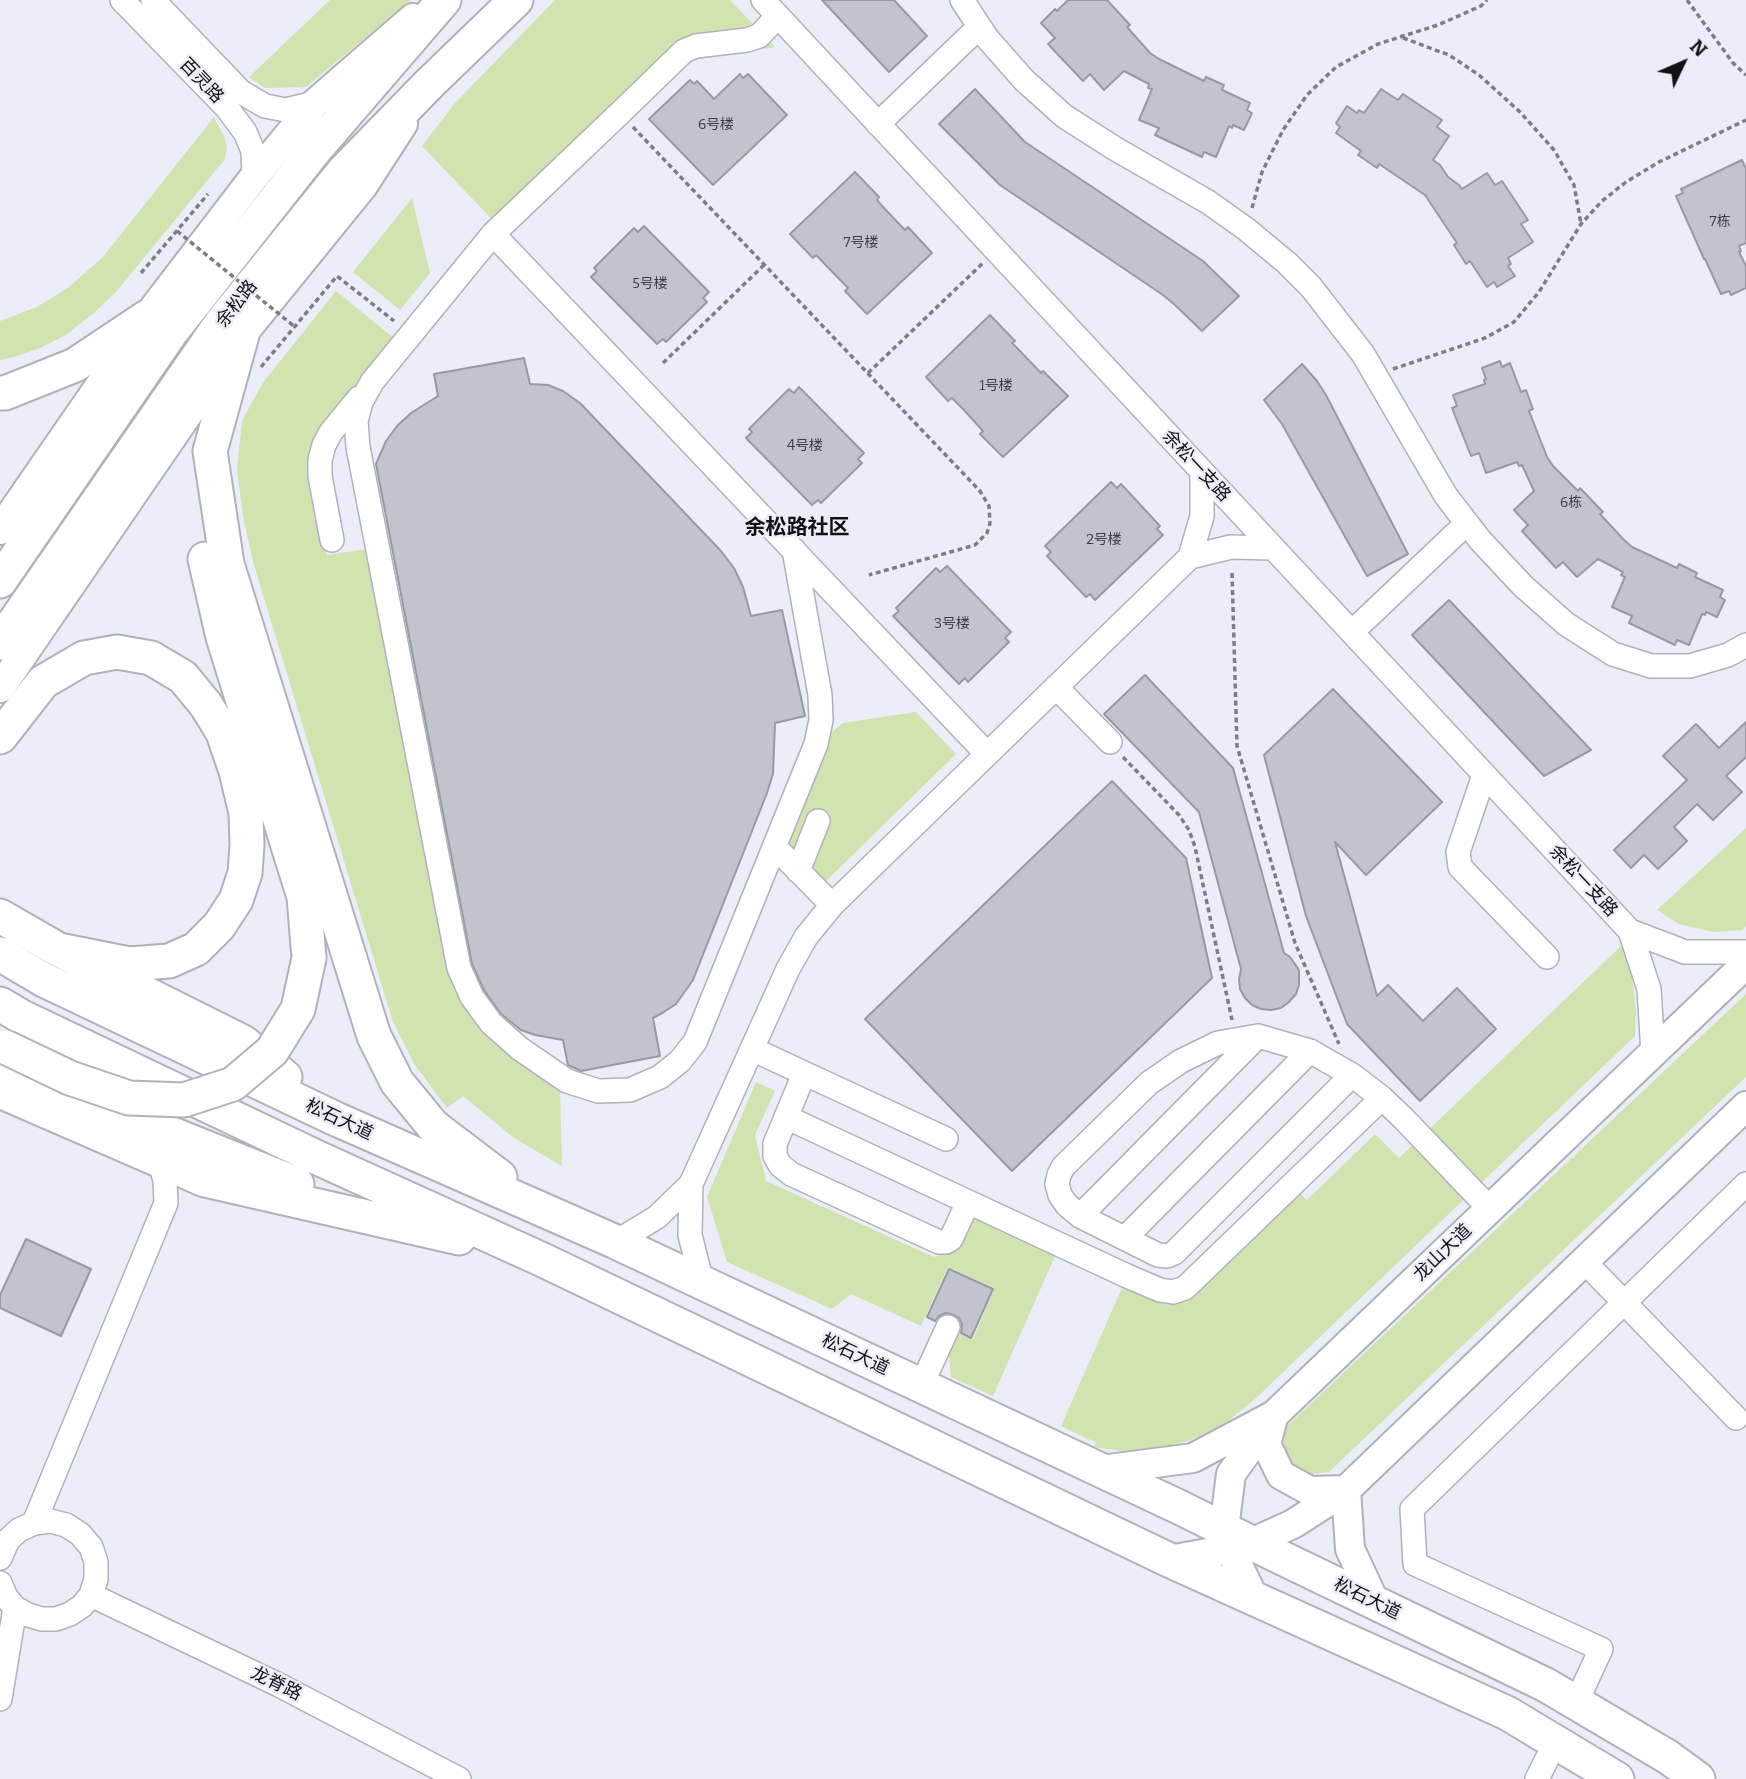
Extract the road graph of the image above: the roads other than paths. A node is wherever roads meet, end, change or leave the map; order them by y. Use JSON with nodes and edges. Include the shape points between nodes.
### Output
{"nodes":[{"id":1,"x":122,"y":0,"type":"edge"},
{"id":2,"x":153,"y":0,"type":"edge"},
{"id":3,"x":433,"y":0,"type":"edge"},
{"id":4,"x":444,"y":0,"type":"edge"},
{"id":5,"x":516,"y":0,"type":"edge"},
{"id":6,"x":962,"y":0,"type":"edge"},
{"id":7,"x":770,"y":8,"type":"edge"},
{"id":8,"x":979,"y":27,"type":"junction"},
{"id":9,"x":430,"y":83,"type":"junction"},
{"id":10,"x":315,"y":103,"type":"junction"},
{"id":11,"x":878,"y":124,"type":"junction"},
{"id":12,"x":254,"y":177,"type":"junction"},
{"id":13,"x":494,"y":234,"type":"junction"},
{"id":14,"x":146,"y":317,"type":"junction"},
{"id":15,"x":242,"y":335,"type":"junction"},
{"id":16,"x":372,"y":382,"type":"junction"},
{"id":17,"x":0,"y":393,"type":"edge"},
{"id":18,"x":210,"y":451,"type":"junction"},
{"id":19,"x":1202,"y":472,"type":"junction"},
{"id":20,"x":1467,"y":523,"type":"junction"},
{"id":21,"x":0,"y":530,"type":"edge"},
{"id":22,"x":332,"y":540,"type":"dead end"},
{"id":23,"x":1273,"y":548,"type":"junction"},
{"id":24,"x":794,"y":550,"type":"junction"},
{"id":25,"x":1190,"y":557,"type":"junction"},
{"id":26,"x":0,"y":581,"type":"edge"},
{"id":27,"x":1352,"y":632,"type":"junction"},
{"id":28,"x":0,"y":643,"type":"edge"},
{"id":29,"x":1746,"y":645,"type":"edge"},
{"id":30,"x":1056,"y":687,"type":"junction"},
{"id":31,"x":0,"y":688,"type":"edge"},
{"id":32,"x":0,"y":737,"type":"edge"},
{"id":33,"x":1110,"y":742,"type":"road end"},
{"id":34,"x":987,"y":754,"type":"junction"},
{"id":35,"x":1484,"y":775,"type":"junction"},
{"id":36,"x":818,"y":821,"type":"dead end"},
{"id":37,"x":775,"y":847,"type":"junction"},
{"id":38,"x":798,"y":871,"type":"junction"},
{"id":39,"x":832,"y":905,"type":"junction"},
{"id":40,"x":0,"y":916,"type":"edge"},
{"id":41,"x":1630,"y":931,"type":"junction"},
{"id":42,"x":59,"y":950,"type":"junction"},
{"id":43,"x":1746,"y":952,"type":"edge"},
{"id":44,"x":0,"y":954,"type":"edge"},
{"id":45,"x":1547,"y":957,"type":"dead end"},
{"id":46,"x":1746,"y":964,"type":"edge"},
{"id":47,"x":0,"y":1004,"type":"edge"},
{"id":48,"x":1247,"y":1038,"type":"junction"},
{"id":49,"x":752,"y":1049,"type":"junction"},
{"id":50,"x":1310,"y":1051,"type":"junction"},
{"id":51,"x":2,"y":1052,"type":"edge"},
{"id":52,"x":1653,"y":1053,"type":"junction"},
{"id":53,"x":804,"y":1074,"type":"junction"},
{"id":54,"x":1352,"y":1075,"type":"junction"},
{"id":55,"x":0,"y":1091,"type":"edge"},
{"id":56,"x":1382,"y":1098,"type":"junction"},
{"id":57,"x":1746,"y":1106,"type":"edge"},
{"id":58,"x":786,"y":1117,"type":"junction"},
{"id":59,"x":336,"y":1119,"type":"junction"},
{"id":60,"x":946,"y":1139,"type":"dead end"},
{"id":61,"x":153,"y":1156,"type":"junction"},
{"id":62,"x":205,"y":1180,"type":"junction"},
{"id":63,"x":691,"y":1184,"type":"junction"},
{"id":64,"x":1746,"y":1184,"type":"edge"},
{"id":65,"x":968,"y":1202,"type":"junction"},
{"id":66,"x":166,"y":1203,"type":"junction"},
{"id":67,"x":1490,"y":1209,"type":"junction"},
{"id":68,"x":1080,"y":1216,"type":"junction"},
{"id":69,"x":563,"y":1220,"type":"junction"},
{"id":70,"x":435,"y":1232,"type":"junction"},
{"id":71,"x":1125,"y":1238,"type":"junction"},
{"id":72,"x":616,"y":1242,"type":"junction"},
{"id":73,"x":543,"y":1261,"type":"junction"},
{"id":74,"x":1584,"y":1261,"type":"junction"},
{"id":75,"x":702,"y":1283,"type":"junction"},
{"id":76,"x":1625,"y":1302,"type":"junction"},
{"id":77,"x":948,"y":1327,"type":"dead end"},
{"id":78,"x":920,"y":1386,"type":"junction"},
{"id":79,"x":1274,"y":1415,"type":"junction"},
{"id":80,"x":1736,"y":1418,"type":"dead end"},
{"id":81,"x":1101,"y":1470,"type":"junction"},
{"id":82,"x":1346,"y":1490,"type":"junction"},
{"id":83,"x":34,"y":1523,"type":"junction"},
{"id":84,"x":1235,"y":1541,"type":"junction"},
{"id":85,"x":0,"y":1556,"type":"edge"},
{"id":86,"x":1169,"y":1560,"type":"junction"},
{"id":87,"x":0,"y":1583,"type":"edge"},
{"id":88,"x":90,"y":1595,"type":"junction"},
{"id":89,"x":1254,"y":1598,"type":"junction"},
{"id":90,"x":1375,"y":1603,"type":"junction"},
{"id":91,"x":15,"y":1608,"type":"junction"},
{"id":92,"x":0,"y":1699,"type":"edge"},
{"id":93,"x":1576,"y":1703,"type":"junction"},
{"id":94,"x":1556,"y":1741,"type":"junction"},
{"id":95,"x":459,"y":1779,"type":"edge"},
{"id":96,"x":1536,"y":1779,"type":"edge"},
{"id":97,"x":1617,"y":1779,"type":"edge"},
{"id":98,"x":1698,"y":1779,"type":"edge"}],
"edges":[{"from":1,"to":12,"type":"street","name":"百灵路","via":[[246,132],[253,151]]},
{"from":2,"to":10,"type":"street","name":"百灵路","via":[[241,92],[265,106],[286,110]]},
{"from":3,"to":10,"type":"main road"},
{"from":4,"to":26,"type":"highway","name":"余松路","via":[[314,150],[172,331]]},
{"from":5,"to":9,"type":"highway","name":"余松路"},
{"from":6,"to":8,"type":"street"},
{"from":7,"to":11,"type":"street","name":"余松一支路"},
{"from":7,"to":13,"type":"street","via":[[759,36],[684,51]]},
{"from":8,"to":11,"type":"street"},
{"from":8,"to":20,"type":"street","via":[[1024,80],[1064,116],[1208,202],[1311,287],[1363,354],[1446,496]]},
{"from":9,"to":15,"type":"main road","via":[[363,186]]},
{"from":9,"to":28,"type":"highway","name":"余松路","via":[[342,172],[222,322]]},
{"from":10,"to":12,"type":"main road"},
{"from":11,"to":19,"type":"street","name":"余松一支路"},
{"from":12,"to":14,"type":"main road"},
{"from":13,"to":16,"type":"street"},
{"from":13,"to":24,"type":"street"},
{"from":14,"to":17,"type":"highway","via":[[75,365]]},
{"from":14,"to":21,"type":"main road"},
{"from":15,"to":18,"type":"highway"},
{"from":15,"to":31,"type":"main road"},
{"from":16,"to":22,"type":"street","via":[[331,432],[320,460]]},
{"from":16,"to":37,"type":"street","via":[[356,421],[358,447],[459,968],[491,1023],[568,1081],[598,1091],[629,1090],[660,1077],[695,1042]]},
{"from":18,"to":51,"type":"highway","bridge":true,"via":[[203,497],[206,564],[223,637],[304,897],[309,958],[298,1009],[272,1051],[233,1084],[184,1100],[130,1098]]},
{"from":18,"to":69,"type":"highway","via":[[227,564],[374,1036],[397,1082],[433,1126]]},
{"from":19,"to":23,"type":"street","name":"余松一支路"},
{"from":19,"to":25,"type":"street","via":[[1202,516]]},
{"from":20,"to":27,"type":"street"},
{"from":20,"to":29,"type":"street","via":[[1523,586],[1566,624],[1613,654],[1651,666],[1690,666]]},
{"from":23,"to":25,"type":"street","via":[[1231,547]]},
{"from":23,"to":27,"type":"street","name":"余松一支路"},
{"from":24,"to":34,"type":"street"},
{"from":24,"to":37,"type":"street","via":[[821,720]]},
{"from":25,"to":30,"type":"street"},
{"from":27,"to":35,"type":"street","name":"余松一支路"},
{"from":30,"to":33,"type":"street"},
{"from":30,"to":34,"type":"street"},
{"from":32,"to":42,"type":"highway","via":[[43,682],[84,658],[117,652],[151,658],[183,677],[223,733],[236,771],[246,813],[245,873],[236,900],[219,926],[195,949],[169,961],[129,964]]},
{"from":34,"to":39,"type":"street"},
{"from":35,"to":41,"type":"street","name":"余松一支路"},
{"from":35,"to":45,"type":"street","via":[[1458,852],[1460,867]]},
{"from":36,"to":38,"type":"street"},
{"from":37,"to":38,"type":"street"},
{"from":38,"to":39,"type":"street"},
{"from":39,"to":49,"type":"street","via":[[794,958]]},
{"from":40,"to":42,"type":"highway"},
{"from":41,"to":43,"type":"street","via":[[1685,952]]},
{"from":41,"to":52,"type":"street","via":[[1649,989]]},
{"from":42,"to":59,"type":"highway","via":[[243,1042]]},
{"from":44,"to":59,"type":"highway","name":"松石大道","via":[[44,980]]},
{"from":46,"to":52,"type":"main road","name":"龙山大道"},
{"from":47,"to":73,"type":"highway"},
{"from":48,"to":50,"type":"street"},
{"from":48,"to":68,"type":"street"},
{"from":48,"to":68,"type":"street","via":[[1218,1043],[1149,1083],[1063,1167],[1057,1184],[1060,1195]]},
{"from":49,"to":53,"type":"street"},
{"from":49,"to":63,"type":"street"},
{"from":50,"to":54,"type":"street"},
{"from":50,"to":71,"type":"street"},
{"from":51,"to":70,"type":"highway","via":[[304,1187]]},
{"from":52,"to":67,"type":"main road","name":"龙山大道"},
{"from":53,"to":58,"type":"street"},
{"from":53,"to":60,"type":"street"},
{"from":54,"to":56,"type":"street"},
{"from":54,"to":71,"type":"street","via":[[1174,1253],[1158,1255]]},
{"from":55,"to":61,"type":"highway"},
{"from":56,"to":65,"type":"street","via":[[1185,1288],[1174,1292],[1127,1276]]},
{"from":56,"to":67,"type":"street"},
{"from":57,"to":74,"type":"main road"},
{"from":58,"to":65,"type":"street"},
{"from":58,"to":65,"type":"street","via":[[775,1156],[791,1174],[939,1242],[951,1239]]},
{"from":59,"to":69,"type":"highway","name":"松石大道"},
{"from":61,"to":62,"type":"highway"},
{"from":61,"to":66,"type":"street","via":[[162,1169]]},
{"from":62,"to":66,"type":"street","via":[[184,1187]]},
{"from":62,"to":70,"type":"highway"},
{"from":63,"to":72,"type":"street","via":[[657,1217]]},
{"from":63,"to":75,"type":"street","via":[[690,1235]]},
{"from":64,"to":76,"type":"street"},
{"from":66,"to":83,"type":"street"},
{"from":67,"to":79,"type":"main road","name":"龙山大道"},
{"from":68,"to":71,"type":"street"},
{"from":69,"to":72,"type":"highway","name":"松石大道"},
{"from":70,"to":73,"type":"highway"},
{"from":72,"to":75,"type":"highway","name":"松石大道"},
{"from":73,"to":86,"type":"highway"},
{"from":74,"to":76,"type":"street"},
{"from":74,"to":82,"type":"main road"},
{"from":75,"to":78,"type":"highway","name":"松石大道"},
{"from":76,"to":80,"type":"street"},
{"from":76,"to":93,"type":"street","via":[[1412,1509],[1415,1564],[1601,1649]]},
{"from":77,"to":78,"type":"street"},
{"from":78,"to":81,"type":"highway","name":"松石大道"},
{"from":79,"to":81,"type":"main road","name":"龙山大道","via":[[1193,1458]]},
{"from":79,"to":82,"type":"main road","via":[[1266,1444],[1281,1475],[1310,1491]]},
{"from":79,"to":84,"type":"main road","via":[[1231,1474]]},
{"from":81,"to":84,"type":"highway","name":"松石大道"},
{"from":82,"to":84,"type":"main road","via":[[1293,1524]]},
{"from":82,"to":90,"type":"main road","via":[[1350,1549]]},
{"from":83,"to":85,"type":"street","via":[[8,1540]]},
{"from":83,"to":88,"type":"street","via":[[50,1521],[80,1534],[96,1562]]},
{"from":84,"to":86,"type":"main road"},
{"from":84,"to":89,"type":"main road"},
{"from":84,"to":90,"type":"highway","name":"松石大道"},
{"from":86,"to":89,"type":"highway"},
{"from":87,"to":91,"type":"street"},
{"from":88,"to":91,"type":"street","via":[[82,1606],[56,1619],[42,1619]]},
{"from":88,"to":95,"type":"street","name":"龙脊路","via":[[279,1685]]},
{"from":89,"to":94,"type":"highway","via":[[1507,1713]]},
{"from":90,"to":93,"type":"highway","name":"松石大道"},
{"from":91,"to":92,"type":"street"},
{"from":93,"to":98,"type":"highway","name":"松石大道"},
{"from":94,"to":96,"type":"street"},
{"from":94,"to":97,"type":"highway"}]}
